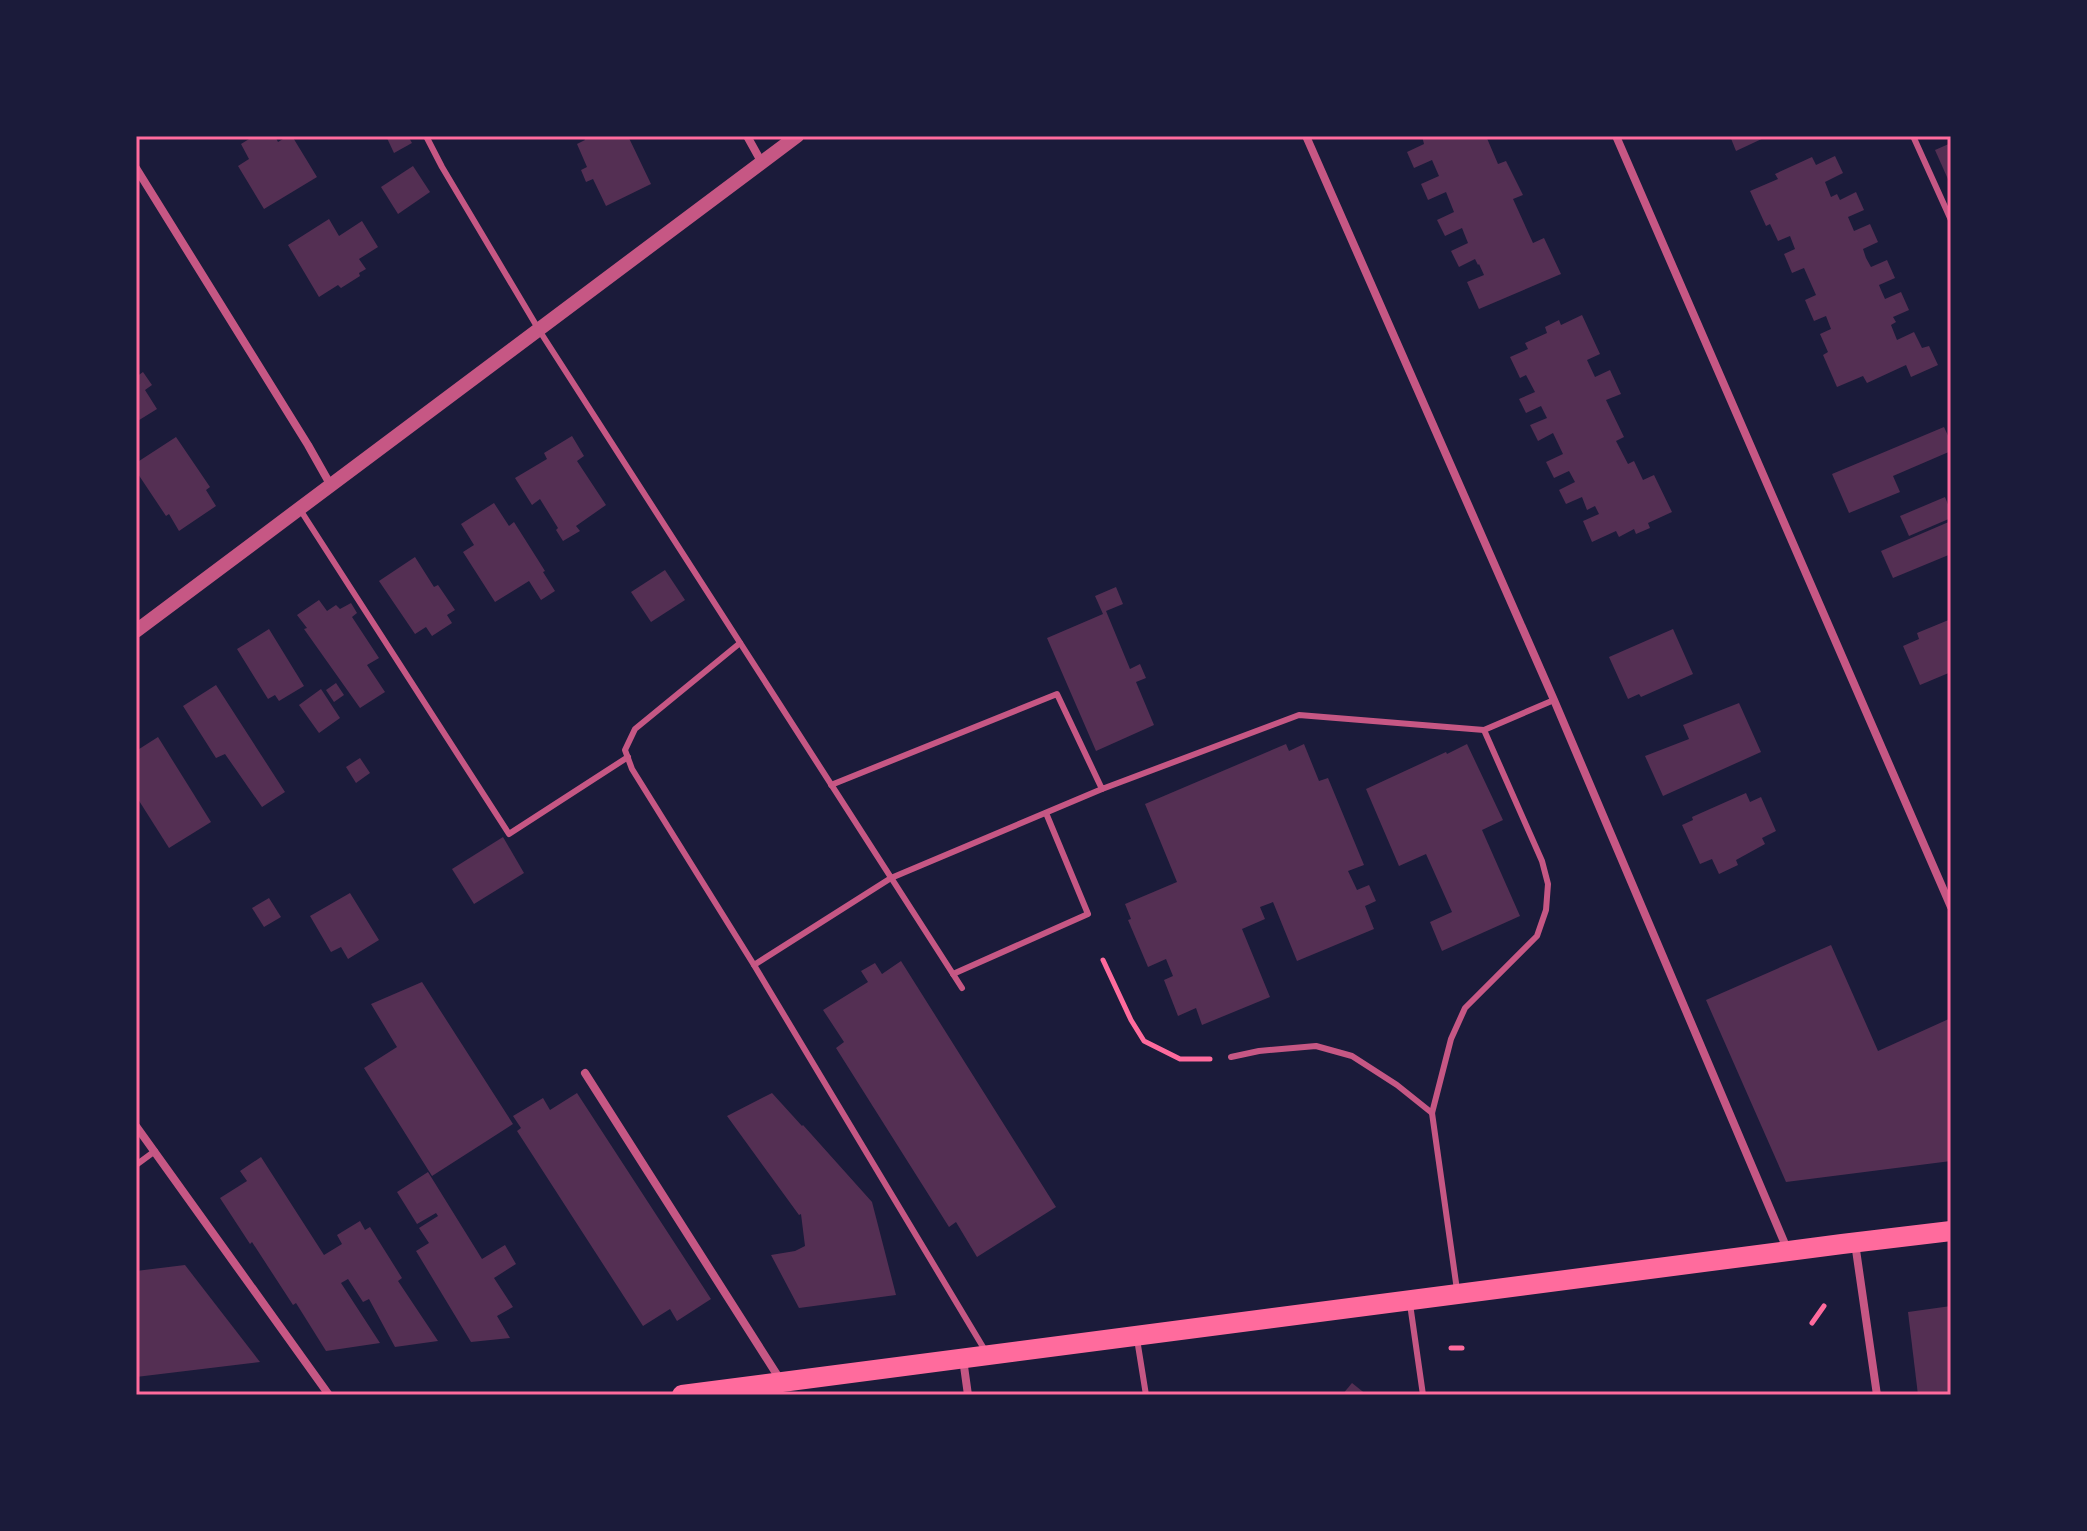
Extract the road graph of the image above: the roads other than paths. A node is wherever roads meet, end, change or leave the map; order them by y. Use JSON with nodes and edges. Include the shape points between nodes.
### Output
{"nodes":[{"id":1,"x":426,"y":136,"type":"edge"},
{"id":2,"x":747,"y":136,"type":"edge"},
{"id":3,"x":797,"y":136,"type":"edge"},
{"id":4,"x":1306,"y":136,"type":"edge"},
{"id":5,"x":1616,"y":136,"type":"edge"},
{"id":6,"x":1913,"y":136,"type":"edge"},
{"id":7,"x":762,"y":163,"type":"junction"},
{"id":8,"x":136,"y":168,"type":"edge"},
{"id":9,"x":1951,"y":220,"type":"edge"},
{"id":10,"x":539,"y":330,"type":"junction"},
{"id":11,"x":330,"y":484,"type":"junction"},
{"id":12,"x":299,"y":508,"type":"junction"},
{"id":13,"x":136,"y":631,"type":"edge"},
{"id":14,"x":740,"y":643,"type":"junction"},
{"id":15,"x":1554,"y":700,"type":"junction"},
{"id":16,"x":1484,"y":730,"type":"junction"},
{"id":17,"x":628,"y":757,"type":"junction"},
{"id":18,"x":831,"y":785,"type":"junction"},
{"id":19,"x":1102,"y":789,"type":"junction"},
{"id":20,"x":1046,"y":813,"type":"junction"},
{"id":21,"x":891,"y":878,"type":"junction"},
{"id":22,"x":1951,"y":907,"type":"edge"},
{"id":23,"x":754,"y":965,"type":"junction"},
{"id":24,"x":953,"y":974,"type":"junction"},
{"id":25,"x":962,"y":988,"type":"dead end"},
{"id":26,"x":1231,"y":1057,"type":"road end"},
{"id":27,"x":585,"y":1073,"type":"dead end"},
{"id":28,"x":1432,"y":1113,"type":"junction"},
{"id":29,"x":136,"y":1126,"type":"edge"},
{"id":30,"x":155,"y":1151,"type":"junction"},
{"id":31,"x":136,"y":1165,"type":"edge"},
{"id":32,"x":1951,"y":1231,"type":"edge"},
{"id":33,"x":1855,"y":1242,"type":"junction"},
{"id":34,"x":1788,"y":1251,"type":"junction"},
{"id":35,"x":1458,"y":1294,"type":"junction"},
{"id":36,"x":1409,"y":1300,"type":"junction"},
{"id":37,"x":1137,"y":1336,"type":"junction"},
{"id":38,"x":987,"y":1355,"type":"junction"},
{"id":39,"x":963,"y":1359,"type":"junction"},
{"id":40,"x":781,"y":1382,"type":"junction"},
{"id":41,"x":726,"y":1392,"type":"edge"},
{"id":42,"x":329,"y":1395,"type":"edge"},
{"id":43,"x":682,"y":1395,"type":"edge"},
{"id":44,"x":968,"y":1395,"type":"edge"},
{"id":45,"x":1146,"y":1395,"type":"edge"},
{"id":46,"x":1423,"y":1395,"type":"edge"},
{"id":47,"x":1877,"y":1395,"type":"edge"}],
"edges":[{"from":1,"to":10,"type":"lane"},
{"from":2,"to":7,"type":"street"},
{"from":3,"to":7,"type":"street"},
{"from":4,"to":15,"type":"street"},
{"from":5,"to":22,"type":"street"},
{"from":6,"to":9,"type":"lane"},
{"from":7,"to":10,"type":"street"},
{"from":8,"to":11,"type":"street"},
{"from":10,"to":11,"type":"street"},
{"from":10,"to":14,"type":"lane"},
{"from":11,"to":12,"type":"street"},
{"from":12,"to":13,"type":"street"},
{"from":12,"to":17,"type":"lane","via":[[509,834]]},
{"from":14,"to":17,"type":"lane","via":[[635,729],[625,750]]},
{"from":14,"to":18,"type":"lane"},
{"from":15,"to":16,"type":"lane"},
{"from":15,"to":34,"type":"street"},
{"from":16,"to":19,"type":"lane","via":[[1299,715]]},
{"from":16,"to":28,"type":"lane","via":[[1542,861],[1548,884],[1546,910],[1537,936],[1465,1008],[1451,1039]]},
{"from":17,"to":23,"type":"lane"},
{"from":18,"to":19,"type":"lane","via":[[1057,694]]},
{"from":18,"to":21,"type":"lane"},
{"from":19,"to":20,"type":"lane"},
{"from":20,"to":21,"type":"lane"},
{"from":20,"to":24,"type":"lane","via":[[1088,914]]},
{"from":21,"to":23,"type":"lane"},
{"from":21,"to":24,"type":"lane"},
{"from":23,"to":38,"type":"lane"},
{"from":24,"to":25,"type":"lane"},
{"from":26,"to":28,"type":"lane","via":[[1316,1046],[1340,1052]]},
{"from":27,"to":40,"type":"street"},
{"from":28,"to":35,"type":"lane"},
{"from":29,"to":30,"type":"street"},
{"from":30,"to":31,"type":"lane"},
{"from":30,"to":42,"type":"street"},
{"from":32,"to":33,"type":"main road"},
{"from":33,"to":34,"type":"main road"},
{"from":33,"to":47,"type":"street"},
{"from":34,"to":35,"type":"main road"},
{"from":35,"to":36,"type":"main road"},
{"from":36,"to":37,"type":"main road"},
{"from":36,"to":46,"type":"lane"},
{"from":37,"to":38,"type":"main road"},
{"from":37,"to":45,"type":"lane"},
{"from":38,"to":39,"type":"main road"},
{"from":39,"to":40,"type":"main road"},
{"from":39,"to":44,"type":"street"},
{"from":40,"to":41,"type":"main road"},
{"from":41,"to":43,"type":"main road"}]}
